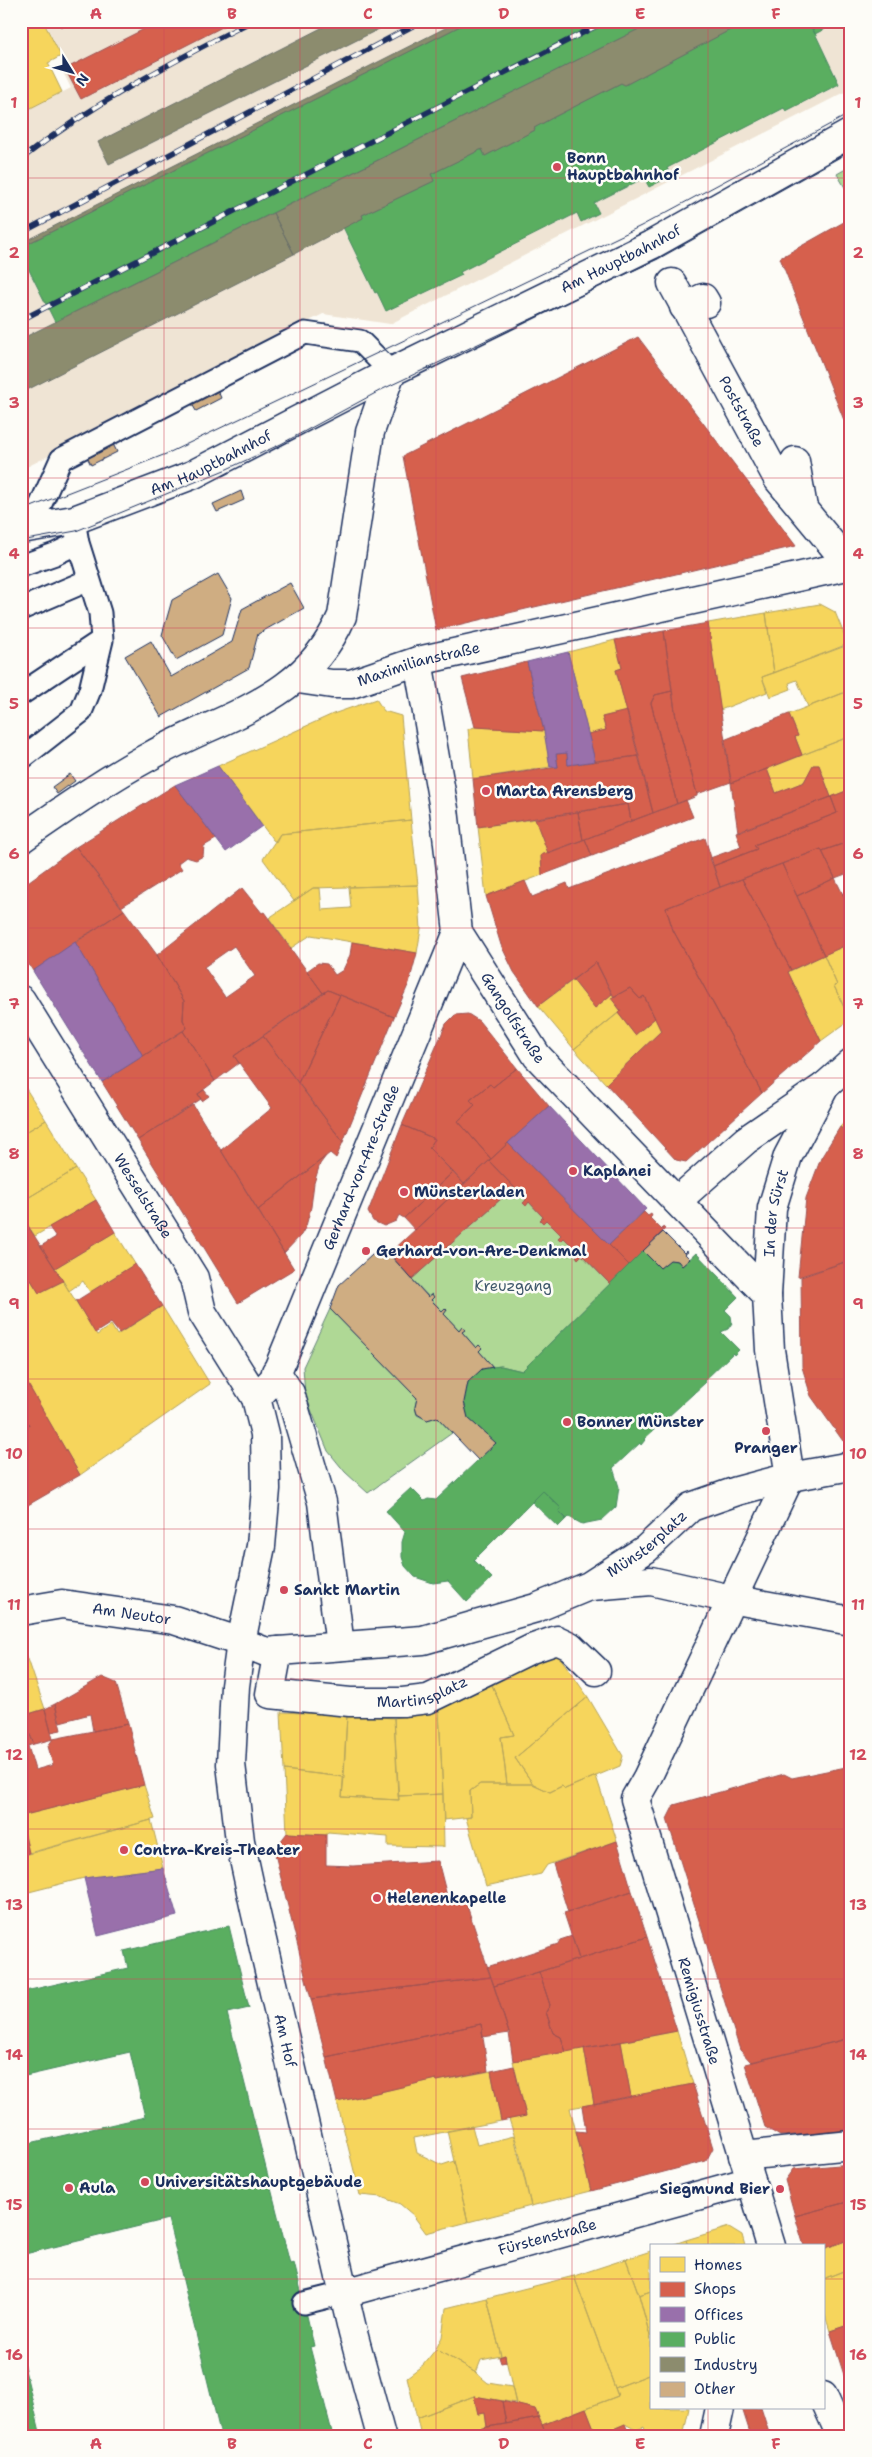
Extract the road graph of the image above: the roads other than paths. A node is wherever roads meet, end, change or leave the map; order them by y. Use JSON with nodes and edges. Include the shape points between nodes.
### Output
{"nodes":[{"id":1,"x":849,"y":132,"type":"edge"},
{"id":2,"x":672,"y":283,"type":"dead end"},
{"id":3,"x":391,"y":372,"type":"junction"},
{"id":4,"x":795,"y":460,"type":"dead end"},
{"id":5,"x":804,"y":511,"type":"junction"},
{"id":6,"x":26,"y":527,"type":"edge"},
{"id":7,"x":76,"y":532,"type":"junction"},
{"id":8,"x":21,"y":566,"type":"edge"},
{"id":9,"x":851,"y":566,"type":"edge"},
{"id":10,"x":89,"y":580,"type":"junction"},
{"id":11,"x":21,"y":608,"type":"edge"},
{"id":12,"x":102,"y":640,"type":"junction"},
{"id":13,"x":418,"y":661,"type":"junction"},
{"id":14,"x":298,"y":679,"type":"junction"},
{"id":15,"x":21,"y":694,"type":"edge"},
{"id":16,"x":21,"y":759,"type":"edge"},
{"id":17,"x":21,"y":839,"type":"edge"},
{"id":18,"x":458,"y":932,"type":"junction"},
{"id":19,"x":21,"y":1000,"type":"edge"},
{"id":20,"x":851,"y":1063,"type":"edge"},
{"id":21,"x":825,"y":1086,"type":"junction"},
{"id":22,"x":677,"y":1201,"type":"junction"},
{"id":23,"x":767,"y":1295,"type":"junction"},
{"id":24,"x":276,"y":1372,"type":"junction"},
{"id":25,"x":256,"y":1398,"type":"junction"},
{"id":26,"x":851,"y":1466,"type":"edge"},
{"id":27,"x":790,"y":1477,"type":"junction"},
{"id":28,"x":589,"y":1586,"type":"junction"},
{"id":29,"x":731,"y":1599,"type":"junction"},
{"id":30,"x":23,"y":1608,"type":"edge"},
{"id":31,"x":851,"y":1621,"type":"edge"},
{"id":32,"x":241,"y":1642,"type":"junction"},
{"id":33,"x":340,"y":1646,"type":"junction"},
{"id":34,"x":278,"y":1651,"type":"junction"},
{"id":35,"x":596,"y":1671,"type":"dead end"},
{"id":36,"x":851,"y":2145,"type":"edge"},
{"id":37,"x":747,"y":2168,"type":"junction"},
{"id":38,"x":770,"y":2244,"type":"edge"},
{"id":39,"x":344,"y":2293,"type":"junction"},
{"id":40,"x":304,"y":2303,"type":"dead end"},
{"id":41,"x":824,"y":2398,"type":"edge"},
{"id":42,"x":720,"y":2410,"type":"edge"},
{"id":43,"x":381,"y":2436,"type":"edge"},
{"id":44,"x":714,"y":2436,"type":"edge"},
{"id":45,"x":841,"y":2436,"type":"edge"}],
"edges":[{"from":1,"to":3,"type":"street","name":"Am Hauptbahnhof","via":[[651,245]]},
{"from":2,"to":5,"type":"street","name":"Poststraße","via":[[695,305],[778,479]]},
{"from":3,"to":6,"type":"lane","via":[[360,341],[305,333],[61,458]]},
{"from":3,"to":7,"type":"street","name":"Am Hauptbahnhof"},
{"from":3,"to":14,"type":"street","via":[[370,432],[342,616],[333,637]]},
{"from":4,"to":5,"type":"street"},
{"from":5,"to":9,"type":"street","name":"Poststraße"},
{"from":6,"to":7,"type":"street","name":"Am Hauptbahnhof"},
{"from":7,"to":8,"type":"lane","via":[[55,554]]},
{"from":7,"to":10,"type":"lane"},
{"from":9,"to":13,"type":"street","name":"Maximilianstraße"},
{"from":10,"to":11,"type":"lane"},
{"from":10,"to":12,"type":"lane","via":[[100,613]]},
{"from":12,"to":15,"type":"lane"},
{"from":12,"to":16,"type":"lane","via":[[81,712]]},
{"from":13,"to":14,"type":"street","name":"Maximilianstraße","via":[[351,684]]},
{"from":13,"to":18,"type":"street","name":"Gangolfstraße","via":[[444,809]]},
{"from":14,"to":17,"type":"street","via":[[270,697],[111,777]]},
{"from":18,"to":22,"type":"street","name":"Gangolfstraße","via":[[538,1056]]},
{"from":18,"to":24,"type":"street","name":"Gerhard-von-Are-Straße"},
{"from":19,"to":25,"type":"street","name":"Wesselstraße","via":[[194,1278],[202,1312]]},
{"from":20,"to":21,"type":"street","name":"In der Sürst"},
{"from":21,"to":22,"type":"street","name":"In der Sürst","via":[[746,1140]]},
{"from":21,"to":23,"type":"street","name":"In der Sürst","via":[[788,1156],[772,1208]]},
{"from":22,"to":23,"type":"street","name":"Gangolfstraße"},
{"from":23,"to":27,"type":"street","name":"In der Sürst","via":[[770,1350]]},
{"from":24,"to":25,"type":"street","name":"Gerhard-von-Are-Straße","via":[[274,1379]]},
{"from":24,"to":33,"type":"street","via":[[290,1393],[322,1502]]},
{"from":25,"to":32,"type":"street","via":[[265,1434],[266,1489],[261,1546]]},
{"from":26,"to":27,"type":"street","name":"Münsterplatz"},
{"from":27,"to":28,"type":"street","name":"Münsterplatz","via":[[691,1507],[646,1548]]},
{"from":27,"to":29,"type":"street"},
{"from":28,"to":29,"type":"street","name":"Münsterplatz","via":[[651,1581]]},
{"from":28,"to":33,"type":"street","name":"Münsterplatz","via":[[536,1608],[423,1640]]},
{"from":29,"to":31,"type":"street","name":"Münsterplatz"},
{"from":29,"to":37,"type":"street","name":"Remigiusstraße","via":[[641,1789]]},
{"from":30,"to":32,"type":"street","name":"Am Neutor","via":[[62,1604],[174,1620]]},
{"from":32,"to":34,"type":"street","via":[[266,1652]]},
{"from":32,"to":39,"type":"street","name":"Am Hof","via":[[230,1764],[240,1841]]},
{"from":33,"to":34,"type":"street"},
{"from":34,"to":35,"type":"street","name":"Martinsplatz","via":[[270,1694],[350,1702],[428,1699],[531,1649],[557,1640],[570,1646]]},
{"from":36,"to":37,"type":"street","name":"Fürstenstraße"},
{"from":37,"to":38,"type":"street","name":"Remigiusstraße"},
{"from":37,"to":39,"type":"street","name":"Fürstenstraße"},
{"from":39,"to":40,"type":"lane"},
{"from":39,"to":43,"type":"street","name":"Am Hof"},
{"from":41,"to":45,"type":"street"},
{"from":42,"to":44,"type":"street"}]}
